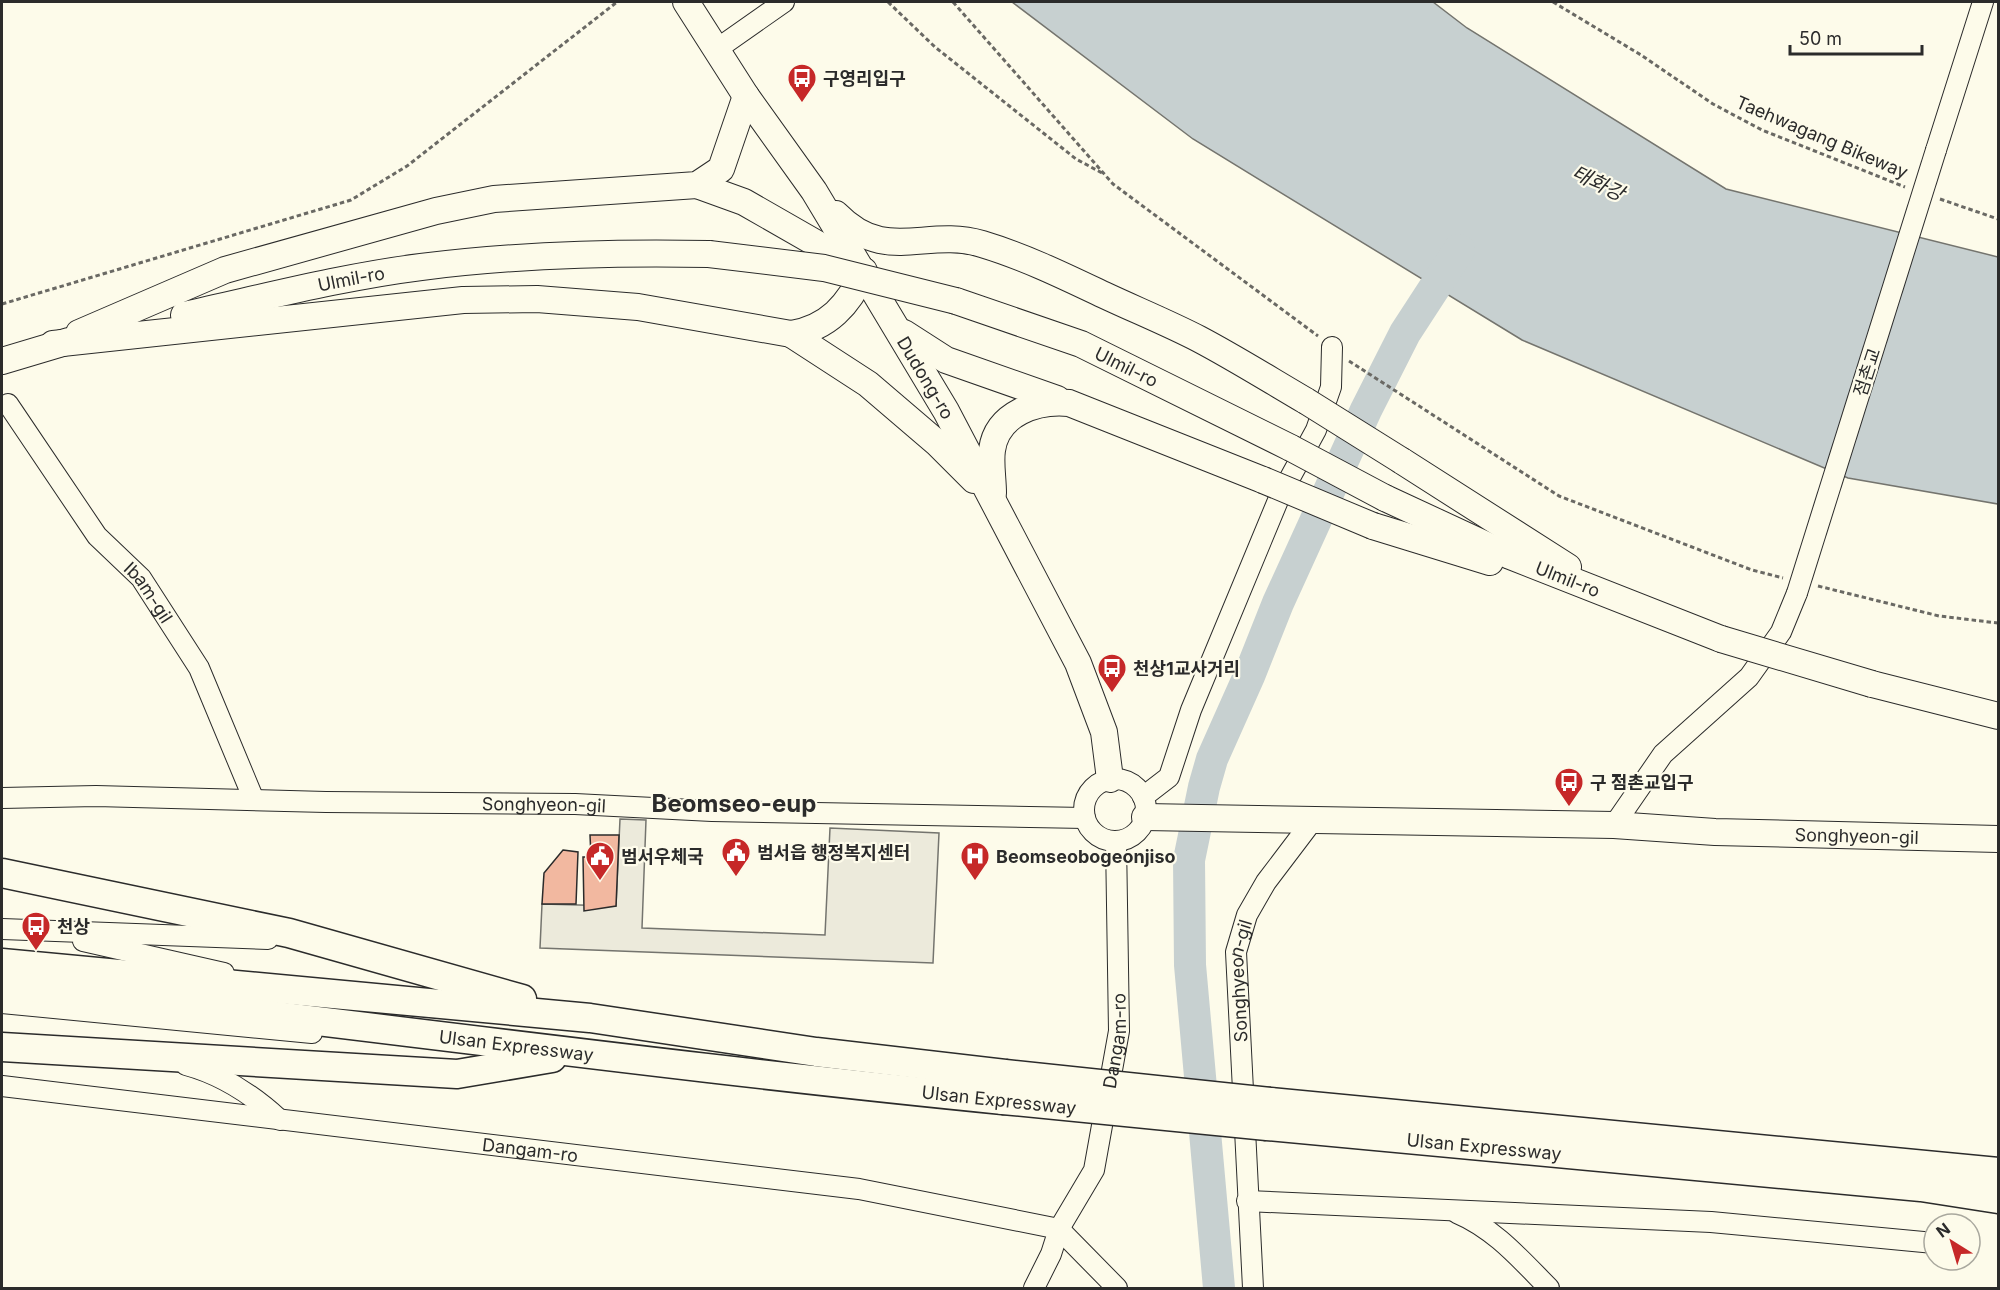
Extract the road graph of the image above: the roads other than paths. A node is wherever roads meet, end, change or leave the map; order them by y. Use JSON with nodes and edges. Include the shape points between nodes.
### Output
{"nodes":[{"id":1,"x":686,"y":2,"type":"edge"},
{"id":2,"x":784,"y":2,"type":"edge"},
{"id":3,"x":1983,"y":2,"type":"edge"},
{"id":4,"x":717,"y":49,"type":"junction"},
{"id":5,"x":746,"y":96,"type":"junction"},
{"id":6,"x":697,"y":185,"type":"junction"},
{"id":7,"x":814,"y":191,"type":"junction"},
{"id":8,"x":939,"y":239,"type":"junction"},
{"id":9,"x":868,"y":278,"type":"junction"},
{"id":10,"x":897,"y":327,"type":"junction"},
{"id":11,"x":791,"y":334,"type":"junction"},
{"id":12,"x":53,"y":344,"type":"junction"},
{"id":13,"x":1332,"y":347,"type":"road end"},
{"id":14,"x":2,"y":361,"type":"edge"},
{"id":15,"x":1069,"y":403,"type":"junction"},
{"id":16,"x":8,"y":404,"type":"dead end"},
{"id":17,"x":994,"y":499,"type":"junction"},
{"id":18,"x":1624,"y":602,"type":"junction"},
{"id":19,"x":1998,"y":716,"type":"edge"},
{"id":20,"x":1110,"y":779,"type":"junction"},
{"id":21,"x":2,"y":798,"type":"edge"},
{"id":22,"x":254,"y":800,"type":"junction"},
{"id":23,"x":1153,"y":810,"type":"junction"},
{"id":24,"x":1085,"y":818,"type":"junction"},
{"id":25,"x":1313,"y":820,"type":"junction"},
{"id":26,"x":1614,"y":825,"type":"junction"},
{"id":27,"x":1998,"y":839,"type":"edge"},
{"id":28,"x":1116,"y":841,"type":"junction"},
{"id":29,"x":2,"y":873,"type":"edge"},
{"id":30,"x":2,"y":929,"type":"edge"},
{"id":31,"x":35,"y":931,"type":"junction"},
{"id":32,"x":316,"y":940,"type":"junction"},
{"id":33,"x":2,"y":963,"type":"edge"},
{"id":34,"x":2,"y":984,"type":"edge"},
{"id":35,"x":311,"y":992,"type":"junction"},
{"id":36,"x":2,"y":1003,"type":"edge"},
{"id":37,"x":590,"y":1018,"type":"junction"},
{"id":38,"x":2,"y":1047,"type":"edge"},
{"id":39,"x":584,"y":1052,"type":"junction"},
{"id":40,"x":149,"y":1055,"type":"junction"},
{"id":41,"x":2,"y":1086,"type":"edge"},
{"id":42,"x":1004,"y":1087,"type":"junction"},
{"id":43,"x":1269,"y":1114,"type":"junction"},
{"id":44,"x":280,"y":1119,"type":"junction"},
{"id":45,"x":1998,"y":1172,"type":"edge"},
{"id":46,"x":1998,"y":1199,"type":"edge"},
{"id":47,"x":1247,"y":1201,"type":"junction"},
{"id":48,"x":1448,"y":1209,"type":"junction"},
{"id":49,"x":1059,"y":1229,"type":"junction"},
{"id":50,"x":1922,"y":1241,"type":"edge"},
{"id":51,"x":1034,"y":1288,"type":"edge"},
{"id":52,"x":1117,"y":1288,"type":"edge"},
{"id":53,"x":1253,"y":1288,"type":"edge"},
{"id":54,"x":1549,"y":1288,"type":"edge"}],
"edges":[{"from":1,"to":4,"type":"main road","name":"Dudong-ro"},
{"from":2,"to":4,"type":"street"},
{"from":3,"to":26,"type":"street","name":"점촌교","bridge":true,"via":[[1791,585],[1781,632],[1749,677],[1663,754]]},
{"from":4,"to":5,"type":"main road","name":"Dudong-ro"},
{"from":5,"to":6,"type":"main road","via":[[721,169]]},
{"from":5,"to":7,"type":"main road","name":"Dudong-ro"},
{"from":6,"to":9,"type":"main road","via":[[744,202]]},
{"from":6,"to":12,"type":"main road","via":[[494,199],[436,211],[225,270]]},
{"from":7,"to":8,"type":"main road","via":[[855,231],[870,239]]},
{"from":7,"to":9,"type":"main road","name":"Dudong-ro"},
{"from":8,"to":9,"type":"main road","via":[[878,258],[870,267]]},
{"from":8,"to":18,"type":"main road","bridge":true,"via":[[976,243],[1027,259],[1199,339],[1306,400]]},
{"from":9,"to":10,"type":"main road","name":"Dudong-ro"},
{"from":9,"to":11,"type":"main road","via":[[826,322]]},
{"from":10,"to":15,"type":"main road","via":[[946,360]]},
{"from":10,"to":17,"type":"main road","name":"Dudong-ro"},
{"from":11,"to":12,"type":"main road","via":[[638,307],[537,299],[452,301]]},
{"from":11,"to":17,"type":"main road","via":[[868,384]]},
{"from":12,"to":14,"type":"main road","name":"Ulmil-ro"},
{"from":12,"to":18,"type":"main road","name":"Ulmil-ro","bridge":true,"via":[[422,266],[603,252],[709,254],[824,268],[956,300],[1081,345],[1385,498],[1510,556]]},
{"from":13,"to":23,"type":"street","via":[[1331,387],[1316,430],[1279,498]]},
{"from":15,"to":17,"type":"main road","via":[[1035,404],[1022,410],[998,432],[992,450]]},
{"from":15,"to":18,"type":"main road","bridge":true,"via":[[1373,526]]},
{"from":16,"to":22,"type":"street","name":"Ibam-gil","via":[[97,536],[141,578],[199,668]]},
{"from":17,"to":20,"type":"main road","name":"Dudong-ro","via":[[1078,663],[1104,732]]},
{"from":18,"to":19,"type":"main road","name":"Ulmil-ro","bridge":true,"via":[[1721,639]]},
{"from":20,"to":23,"type":"street","via":[[1129,782]]},
{"from":20,"to":24,"type":"street","via":[[1100,783],[1086,798]]},
{"from":21,"to":22,"type":"street","name":"Songhyeon-gil"},
{"from":22,"to":24,"type":"street","name":"Songhyeon-gil"},
{"from":23,"to":25,"type":"main road"},
{"from":23,"to":28,"type":"street","via":[[1135,834]]},
{"from":24,"to":28,"type":"street","via":[[1096,835]]},
{"from":25,"to":26,"type":"main road"},
{"from":25,"to":47,"type":"street","name":"Songhyeon-gil","via":[[1266,882],[1247,915],[1236,952]]},
{"from":26,"to":27,"type":"main road","name":"Songhyeon-gil","via":[[1715,832]]},
{"from":28,"to":49,"type":"street","name":"Dangam-ro","via":[[1119,1031],[1094,1170]]},
{"from":29,"to":32,"type":"highway"},
{"from":30,"to":31,"type":"street"},
{"from":31,"to":32,"type":"street"},
{"from":31,"to":35,"type":"street"},
{"from":32,"to":37,"type":"highway"},
{"from":33,"to":35,"type":"highway","name":"Ulsan Expressway"},
{"from":34,"to":39,"type":"highway","name":"Ulsan Expressway"},
{"from":35,"to":37,"type":"highway","name":"Ulsan Expressway"},
{"from":36,"to":39,"type":"street","via":[[259,1030]]},
{"from":37,"to":42,"type":"highway","name":"Ulsan Expressway","via":[[816,1052]]},
{"from":38,"to":40,"type":"highway"},
{"from":39,"to":40,"type":"highway","via":[[457,1074]]},
{"from":39,"to":42,"type":"highway","name":"Ulsan Expressway","via":[[847,1084]]},
{"from":40,"to":44,"type":"street","via":[[227,1080]]},
{"from":41,"to":44,"type":"street","name":"Dangam-ro"},
{"from":42,"to":43,"type":"highway","name":"Ulsan Expressway","bridge":true},
{"from":43,"to":45,"type":"highway","name":"Ulsan Expressway"},
{"from":43,"to":46,"type":"highway","name":"Ulsan Expressway"},
{"from":44,"to":49,"type":"street","name":"Dangam-ro","via":[[859,1189]]},
{"from":47,"to":48,"type":"street"},
{"from":47,"to":53,"type":"street","name":"Songhyeon-gil"},
{"from":48,"to":50,"type":"street","via":[[1711,1222]]},
{"from":48,"to":54,"type":"street","via":[[1496,1236]]},
{"from":49,"to":51,"type":"street","name":"Dangam-ro","via":[[1052,1254]]},
{"from":49,"to":52,"type":"street"}]}
